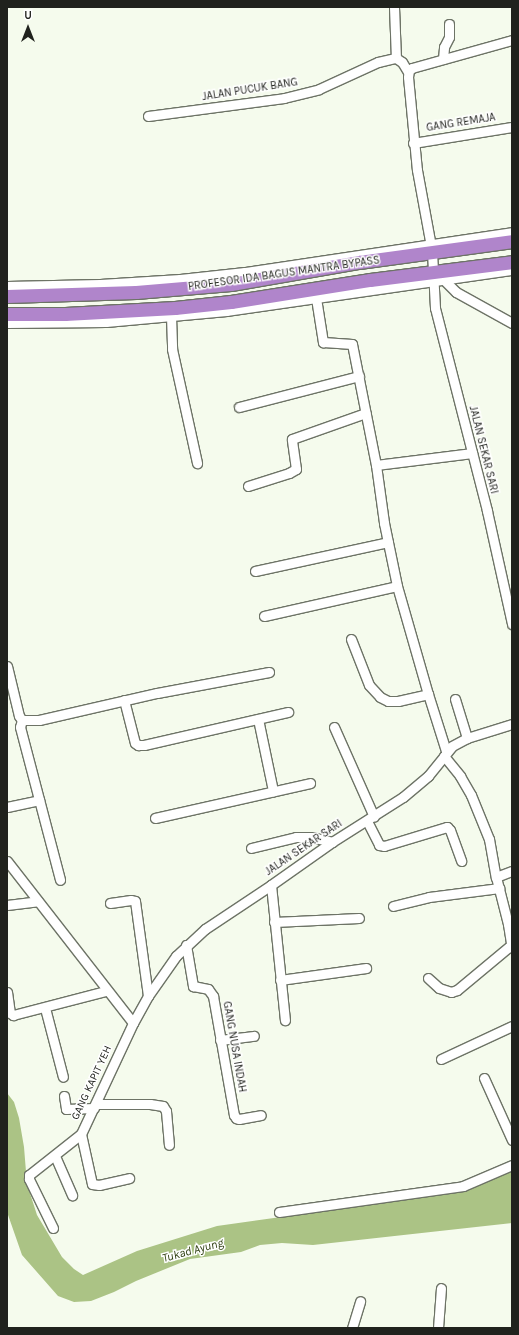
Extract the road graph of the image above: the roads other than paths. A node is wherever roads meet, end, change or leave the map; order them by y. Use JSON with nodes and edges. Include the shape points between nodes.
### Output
{"nodes":[{"id":1,"x":394,"y":7,"type":"edge"},
{"id":2,"x":449,"y":24,"type":"dead end"},
{"id":3,"x":512,"y":40,"type":"edge"},
{"id":4,"x":396,"y":58,"type":"junction"},
{"id":5,"x":443,"y":59,"type":"junction"},
{"id":6,"x":408,"y":72,"type":"junction"},
{"id":7,"x":148,"y":116,"type":"dead end"},
{"id":8,"x":512,"y":127,"type":"edge"},
{"id":9,"x":413,"y":143,"type":"junction"},
{"id":10,"x":512,"y":232,"type":"edge"},
{"id":11,"x":512,"y":241,"type":"edge"},
{"id":12,"x":432,"y":248,"type":"junction"},
{"id":13,"x":512,"y":262,"type":"edge"},
{"id":14,"x":512,"y":270,"type":"edge"},
{"id":15,"x":437,"y":278,"type":"junction"},
{"id":16,"x":7,"y":286,"type":"edge"},
{"id":17,"x":7,"y":296,"type":"edge"},
{"id":18,"x":316,"y":298,"type":"junction"},
{"id":19,"x":7,"y":314,"type":"edge"},
{"id":20,"x":171,"y":316,"type":"junction"},
{"id":21,"x":7,"y":323,"type":"edge"},
{"id":22,"x":512,"y":323,"type":"edge"},
{"id":23,"x":359,"y":376,"type":"junction"},
{"id":24,"x":239,"y":407,"type":"dead end"},
{"id":25,"x":366,"y":413,"type":"junction"},
{"id":26,"x":472,"y":453,"type":"junction"},
{"id":27,"x":197,"y":462,"type":"dead end"},
{"id":28,"x":376,"y":465,"type":"junction"},
{"id":29,"x":248,"y":486,"type":"dead end"},
{"id":30,"x":388,"y":542,"type":"junction"},
{"id":31,"x":255,"y":571,"type":"dead end"},
{"id":32,"x":397,"y":586,"type":"junction"},
{"id":33,"x":264,"y":616,"type":"dead end"},
{"id":34,"x":512,"y":624,"type":"edge"},
{"id":35,"x":351,"y":639,"type":"dead end"},
{"id":36,"x":7,"y":666,"type":"edge"},
{"id":37,"x":269,"y":672,"type":"dead end"},
{"id":38,"x":428,"y":694,"type":"junction"},
{"id":39,"x":455,"y":699,"type":"dead end"},
{"id":40,"x":124,"y":700,"type":"junction"},
{"id":41,"x":288,"y":712,"type":"dead end"},
{"id":42,"x":22,"y":720,"type":"junction"},
{"id":43,"x":258,"y":720,"type":"junction"},
{"id":44,"x":512,"y":724,"type":"edge"},
{"id":45,"x":334,"y":727,"type":"dead end"},
{"id":46,"x":466,"y":738,"type":"junction"},
{"id":47,"x":445,"y":753,"type":"junction"},
{"id":48,"x":310,"y":783,"type":"dead end"},
{"id":49,"x":273,"y":791,"type":"junction"},
{"id":50,"x":39,"y":800,"type":"junction"},
{"id":51,"x":7,"y":807,"type":"edge"},
{"id":52,"x":154,"y":818,"type":"dead end"},
{"id":53,"x":370,"y":819,"type":"junction"},
{"id":54,"x":332,"y":842,"type":"junction"},
{"id":55,"x":251,"y":848,"type":"dead end"},
{"id":56,"x":7,"y":861,"type":"edge"},
{"id":57,"x":461,"y":861,"type":"dead end"},
{"id":58,"x":512,"y":871,"type":"edge"},
{"id":59,"x":496,"y":876,"type":"junction"},
{"id":60,"x":60,"y":880,"type":"dead end"},
{"id":61,"x":271,"y":886,"type":"junction"},
{"id":62,"x":499,"y":888,"type":"junction"},
{"id":63,"x":38,"y":901,"type":"junction"},
{"id":64,"x":110,"y":903,"type":"dead end"},
{"id":65,"x":7,"y":905,"type":"edge"},
{"id":66,"x":393,"y":906,"type":"dead end"},
{"id":67,"x":359,"y":918,"type":"dead end"},
{"id":68,"x":274,"y":922,"type":"junction"},
{"id":69,"x":186,"y":945,"type":"junction"},
{"id":70,"x":512,"y":946,"type":"edge"},
{"id":71,"x":366,"y":968,"type":"dead end"},
{"id":72,"x":428,"y":978,"type":"dead end"},
{"id":73,"x":280,"y":980,"type":"junction"},
{"id":74,"x":106,"y":991,"type":"junction"},
{"id":75,"x":7,"y":992,"type":"edge"},
{"id":76,"x":148,"y":996,"type":"junction"},
{"id":77,"x":45,"y":1008,"type":"junction"},
{"id":78,"x":285,"y":1020,"type":"dead end"},
{"id":79,"x":133,"y":1023,"type":"junction"},
{"id":80,"x":512,"y":1026,"type":"edge"},
{"id":81,"x":254,"y":1036,"type":"dead end"},
{"id":82,"x":220,"y":1040,"type":"junction"},
{"id":83,"x":441,"y":1059,"type":"dead end"},
{"id":84,"x":63,"y":1077,"type":"dead end"},
{"id":85,"x":484,"y":1078,"type":"dead end"},
{"id":86,"x":64,"y":1096,"type":"dead end"},
{"id":87,"x":95,"y":1106,"type":"junction"},
{"id":88,"x":261,"y":1116,"type":"dead end"},
{"id":89,"x":81,"y":1134,"type":"junction"},
{"id":90,"x":512,"y":1140,"type":"edge"},
{"id":91,"x":169,"y":1146,"type":"dead end"},
{"id":92,"x":55,"y":1156,"type":"junction"},
{"id":93,"x":512,"y":1165,"type":"edge"},
{"id":94,"x":129,"y":1178,"type":"dead end"},
{"id":95,"x":72,"y":1195,"type":"dead end"},
{"id":96,"x":279,"y":1212,"type":"dead end"},
{"id":97,"x":53,"y":1228,"type":"dead end"},
{"id":98,"x":441,"y":1288,"type":"dead end"},
{"id":99,"x":360,"y":1301,"type":"dead end"},
{"id":100,"x":352,"y":1328,"type":"edge"},
{"id":101,"x":438,"y":1328,"type":"edge"}],
"edges":[{"from":1,"to":4,"type":"street"},
{"from":2,"to":5,"type":"street","via":[[449,37],[444,47]]},
{"from":3,"to":5,"type":"street"},
{"from":4,"to":6,"type":"street"},
{"from":4,"to":7,"type":"street","name":"JALAN PUCUK BANG","via":[[378,62],[319,89],[284,98]]},
{"from":5,"to":6,"type":"street","via":[[412,68]]},
{"from":6,"to":9,"type":"street","name":"JALAN SEKAR SARI"},
{"from":8,"to":9,"type":"street","name":"GANG REMAJA"},
{"from":9,"to":12,"type":"street","name":"JALAN SEKAR SARI"},
{"from":10,"to":12,"type":"street"},
{"from":11,"to":12,"type":"highway","name":"PROFESOR IDA BAGUS MANTRA BYPASS"},
{"from":12,"to":15,"type":"street","name":"JALAN SEKAR SARI"},
{"from":12,"to":16,"type":"street","via":[[180,279]]},
{"from":12,"to":17,"type":"highway","name":"PROFESOR IDA BAGUS MANTRA BYPASS","via":[[231,284],[136,292]]},
{"from":13,"to":15,"type":"highway","name":"PROFESOR IDA BAGUS MANTRA BYPASS"},
{"from":14,"to":15,"type":"street"},
{"from":15,"to":18,"type":"street"},
{"from":15,"to":19,"type":"highway","name":"PROFESOR IDA BAGUS MANTRA BYPASS","via":[[370,280],[231,302],[175,308],[65,314]]},
{"from":15,"to":22,"type":"street","via":[[456,292]]},
{"from":15,"to":26,"type":"street","name":"JALAN SEKAR SARI","via":[[435,308]]},
{"from":18,"to":20,"type":"street"},
{"from":18,"to":23,"type":"street","via":[[323,342],[351,343]]},
{"from":20,"to":21,"type":"street","via":[[98,322]]},
{"from":20,"to":27,"type":"street","via":[[172,349]]},
{"from":23,"to":24,"type":"street"},
{"from":23,"to":25,"type":"street"},
{"from":25,"to":28,"type":"street"},
{"from":25,"to":29,"type":"street","via":[[292,439],[296,469]]},
{"from":26,"to":28,"type":"street"},
{"from":26,"to":34,"type":"street","name":"JALAN SEKAR SARI"},
{"from":28,"to":30,"type":"street"},
{"from":30,"to":31,"type":"street"},
{"from":30,"to":32,"type":"street"},
{"from":32,"to":33,"type":"street"},
{"from":32,"to":38,"type":"street"},
{"from":35,"to":38,"type":"street","via":[[369,685],[380,697],[388,702]]},
{"from":36,"to":42,"type":"street"},
{"from":37,"to":40,"type":"street"},
{"from":38,"to":47,"type":"street"},
{"from":39,"to":46,"type":"street"},
{"from":40,"to":42,"type":"street","via":[[39,720]]},
{"from":40,"to":43,"type":"street","via":[[135,743],[138,745]]},
{"from":41,"to":43,"type":"street"},
{"from":42,"to":50,"type":"street","via":[[20,727]]},
{"from":43,"to":49,"type":"street"},
{"from":44,"to":46,"type":"street","name":"JALAN SEKAR SARI"},
{"from":45,"to":53,"type":"street"},
{"from":46,"to":47,"type":"street","name":"JALAN SEKAR SARI"},
{"from":47,"to":53,"type":"street","name":"JALAN SEKAR SARI","via":[[432,771],[416,786]]},
{"from":47,"to":59,"type":"street","via":[[471,795],[489,839]]},
{"from":48,"to":49,"type":"street"},
{"from":49,"to":52,"type":"street"},
{"from":50,"to":51,"type":"street"},
{"from":50,"to":60,"type":"street"},
{"from":53,"to":54,"type":"street","name":"JALAN SEKAR SARI"},
{"from":53,"to":57,"type":"street","via":[[378,845],[384,846],[447,827]]},
{"from":54,"to":55,"type":"street","via":[[311,837],[296,837]]},
{"from":54,"to":61,"type":"street","name":"JALAN SEKAR SARI"},
{"from":56,"to":63,"type":"street"},
{"from":58,"to":59,"type":"street"},
{"from":59,"to":62,"type":"street"},
{"from":61,"to":68,"type":"street"},
{"from":61,"to":69,"type":"street","name":"JALAN SEKAR SARI","via":[[211,924]]},
{"from":62,"to":66,"type":"street","via":[[429,897]]},
{"from":62,"to":70,"type":"street"},
{"from":63,"to":65,"type":"street"},
{"from":63,"to":74,"type":"street"},
{"from":64,"to":76,"type":"street","via":[[132,900],[136,902]]},
{"from":67,"to":68,"type":"street"},
{"from":68,"to":73,"type":"street"},
{"from":69,"to":76,"type":"street","name":"JALAN SEKAR SARI","via":[[173,959]]},
{"from":69,"to":82,"type":"street","name":"GANG NUSA INDAH","via":[[193,986],[208,989],[213,996]]},
{"from":70,"to":72,"type":"street","via":[[451,992],[439,988]]},
{"from":71,"to":73,"type":"street"},
{"from":73,"to":78,"type":"street"},
{"from":74,"to":77,"type":"street"},
{"from":74,"to":79,"type":"street"},
{"from":75,"to":77,"type":"street","via":[[10,1013],[13,1015]]},
{"from":76,"to":79,"type":"street","name":"JALAN SEKAR SARI"},
{"from":77,"to":84,"type":"street"},
{"from":79,"to":87,"type":"street","name":"GANG KAPIT YEH"},
{"from":80,"to":83,"type":"street"},
{"from":81,"to":82,"type":"street"},
{"from":82,"to":88,"type":"street","name":"GANG NUSA INDAH","via":[[236,1118]]},
{"from":85,"to":90,"type":"street"},
{"from":86,"to":87,"type":"street","via":[[66,1109]]},
{"from":87,"to":89,"type":"street","name":"GANG KAPIT YEH"},
{"from":87,"to":91,"type":"street","via":[[163,1106],[166,1111]]},
{"from":89,"to":92,"type":"street","name":"GANG KAPIT YEH"},
{"from":89,"to":94,"type":"street","via":[[92,1184],[99,1185]]},
{"from":92,"to":95,"type":"street"},
{"from":92,"to":97,"type":"street","name":"GANG KAPIT YEH","via":[[31,1172],[29,1177]]},
{"from":93,"to":96,"type":"street","via":[[463,1186]]},
{"from":98,"to":101,"type":"street"},
{"from":99,"to":100,"type":"street"}]}
